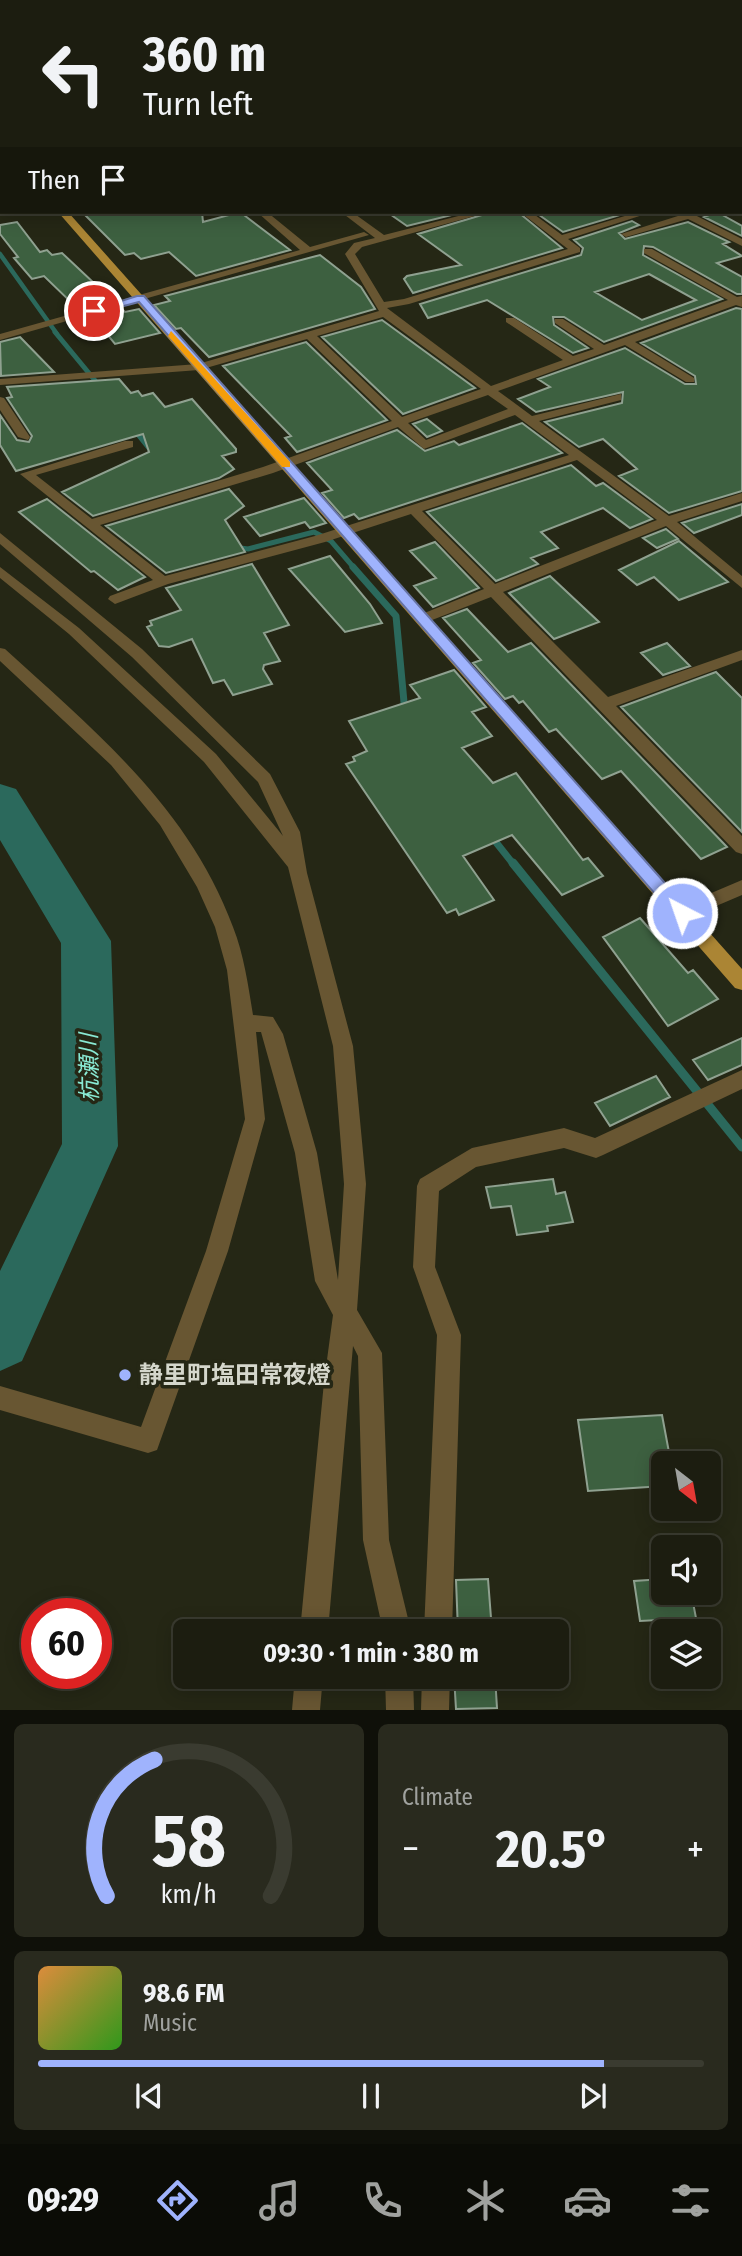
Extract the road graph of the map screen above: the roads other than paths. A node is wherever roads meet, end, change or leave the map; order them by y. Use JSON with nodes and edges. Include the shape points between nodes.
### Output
{"nodes":[{"id":1,"x":65,"y":214,"type":"edge"},
{"id":2,"x":264,"y":214,"type":"edge"},
{"id":3,"x":349,"y":214,"type":"edge"},
{"id":4,"x":433,"y":214,"type":"edge"},
{"id":5,"x":474,"y":214,"type":"edge"},
{"id":6,"x":528,"y":214,"type":"edge"},
{"id":7,"x":640,"y":214,"type":"edge"},
{"id":8,"x":685,"y":214,"type":"edge"},
{"id":9,"x":375,"y":234,"type":"junction"},
{"id":10,"x":626,"y":234,"type":"dead end"},
{"id":11,"x":561,"y":238,"type":"junction"},
{"id":12,"x":742,"y":243,"type":"edge"},
{"id":13,"x":308,"y":251,"type":"junction"},
{"id":14,"x":648,"y":251,"type":"dead end"},
{"id":15,"x":141,"y":298,"type":"junction"},
{"id":16,"x":740,"y":301,"type":"edge"},
{"id":17,"x":383,"y":309,"type":"junction"},
{"id":18,"x":510,"y":320,"type":"dead end"},
{"id":19,"x":559,"y":321,"type":"dead end"},
{"id":20,"x":309,"y":335,"type":"junction"},
{"id":21,"x":0,"y":337,"type":"edge"},
{"id":22,"x":626,"y":341,"type":"junction"},
{"id":23,"x":601,"y":349,"type":"junction"},
{"id":24,"x":571,"y":360,"type":"junction"},
{"id":25,"x":199,"y":367,"type":"junction"},
{"id":26,"x":690,"y":380,"type":"dead end"},
{"id":27,"x":0,"y":382,"type":"edge"},
{"id":28,"x":489,"y":390,"type":"junction"},
{"id":29,"x":617,"y":397,"type":"dead end"},
{"id":30,"x":0,"y":401,"type":"edge"},
{"id":31,"x":517,"y":410,"type":"junction"},
{"id":32,"x":529,"y":420,"type":"junction"},
{"id":33,"x":399,"y":421,"type":"junction"},
{"id":34,"x":24,"y":437,"type":"dead end"},
{"id":35,"x":129,"y":444,"type":"dead end"},
{"id":36,"x":578,"y":456,"type":"junction"},
{"id":37,"x":284,"y":463,"type":"junction"},
{"id":38,"x":742,"y":497,"type":"edge"},
{"id":39,"x":413,"y":509,"type":"junction"},
{"id":40,"x":667,"y":522,"type":"junction"},
{"id":41,"x":90,"y":524,"type":"junction"},
{"id":42,"x":344,"y":531,"type":"junction"},
{"id":43,"x":0,"y":537,"type":"edge"},
{"id":44,"x":0,"y":571,"type":"edge"},
{"id":45,"x":163,"y":581,"type":"junction"},
{"id":46,"x":742,"y":584,"type":"edge"},
{"id":47,"x":496,"y":591,"type":"junction"},
{"id":48,"x":115,"y":599,"type":"dead end"},
{"id":49,"x":422,"y":619,"type":"junction"},
{"id":50,"x":0,"y":653,"type":"edge"},
{"id":51,"x":742,"y":655,"type":"edge"},
{"id":52,"x":605,"y":704,"type":"junction"},
{"id":53,"x":742,"y":847,"type":"edge"},
{"id":54,"x":296,"y":865,"type":"junction"},
{"id":55,"x":742,"y":887,"type":"edge"},
{"id":56,"x":682,"y":913,"type":"junction"},
{"id":57,"x":742,"y":982,"type":"edge"},
{"id":58,"x":245,"y":1024,"type":"junction"},
{"id":59,"x":742,"y":1079,"type":"edge"},
{"id":60,"x":346,"y":1310,"type":"junction"},
{"id":61,"x":0,"y":1398,"type":"edge"},
{"id":62,"x":315,"y":1619,"type":"edge"},
{"id":63,"x":394,"y":1619,"type":"edge"},
{"id":64,"x":438,"y":1619,"type":"edge"},
{"id":65,"x":308,"y":1689,"type":"edge"},
{"id":66,"x":399,"y":1689,"type":"edge"},
{"id":67,"x":436,"y":1689,"type":"edge"},
{"id":68,"x":306,"y":1710,"type":"edge"},
{"id":69,"x":400,"y":1710,"type":"edge"},
{"id":70,"x":435,"y":1710,"type":"edge"}],
"edges":[{"from":1,"to":15,"type":"main road"},
{"from":2,"to":13,"type":"street"},
{"from":3,"to":9,"type":"street"},
{"from":4,"to":9,"type":"street"},
{"from":5,"to":9,"type":"street"},
{"from":6,"to":11,"type":"street"},
{"from":7,"to":11,"type":"street"},
{"from":8,"to":10,"type":"street"},
{"from":8,"to":12,"type":"street"},
{"from":9,"to":13,"type":"street"},
{"from":9,"to":17,"type":"street","via":[[350,254]]},
{"from":11,"to":17,"type":"street","via":[[576,250]]},
{"from":13,"to":15,"type":"street"},
{"from":14,"to":16,"type":"street"},
{"from":15,"to":21,"type":"street"},
{"from":15,"to":25,"type":"main road"},
{"from":16,"to":22,"type":"street"},
{"from":17,"to":20,"type":"street"},
{"from":17,"to":28,"type":"street"},
{"from":18,"to":24,"type":"street"},
{"from":19,"to":23,"type":"street"},
{"from":20,"to":25,"type":"street"},
{"from":20,"to":33,"type":"street"},
{"from":22,"to":23,"type":"street"},
{"from":22,"to":26,"type":"street"},
{"from":23,"to":24,"type":"street"},
{"from":24,"to":28,"type":"street"},
{"from":25,"to":27,"type":"street"},
{"from":25,"to":37,"type":"main road"},
{"from":28,"to":31,"type":"street"},
{"from":28,"to":33,"type":"street"},
{"from":29,"to":32,"type":"street"},
{"from":30,"to":34,"type":"street"},
{"from":31,"to":32,"type":"street"},
{"from":31,"to":33,"type":"street","via":[[424,445]]},
{"from":32,"to":36,"type":"street"},
{"from":33,"to":37,"type":"street"},
{"from":35,"to":41,"type":"street","via":[[26,474]]},
{"from":36,"to":39,"type":"street"},
{"from":36,"to":40,"type":"street"},
{"from":37,"to":41,"type":"street"},
{"from":37,"to":42,"type":"main road"},
{"from":38,"to":40,"type":"street"},
{"from":39,"to":42,"type":"street"},
{"from":39,"to":47,"type":"street"},
{"from":40,"to":46,"type":"street"},
{"from":40,"to":47,"type":"street"},
{"from":41,"to":45,"type":"street"},
{"from":42,"to":45,"type":"street"},
{"from":42,"to":49,"type":"main road"},
{"from":43,"to":54,"type":"street","via":[[137,653],[264,778],[292,832]]},
{"from":44,"to":54,"type":"street","via":[[74,631],[210,758]]},
{"from":45,"to":48,"type":"street"},
{"from":47,"to":49,"type":"street"},
{"from":47,"to":52,"type":"street"},
{"from":49,"to":56,"type":"main road"},
{"from":50,"to":58,"type":"street","via":[[117,761],[166,820],[224,927]]},
{"from":51,"to":52,"type":"street"},
{"from":52,"to":53,"type":"street"},
{"from":54,"to":60,"type":"street","via":[[343,1046],[351,1116],[355,1184]]},
{"from":55,"to":56,"type":"street"},
{"from":56,"to":57,"type":"main road"},
{"from":58,"to":60,"type":"street","via":[[266,1023],[273,1034],[306,1153],[326,1281]]},
{"from":58,"to":61,"type":"street","via":[[255,1119],[217,1251],[148,1441]]},
{"from":59,"to":64,"type":"street","via":[[596,1148],[564,1138],[472,1158],[428,1186],[424,1267],[449,1335]]},
{"from":60,"to":62,"type":"street"},
{"from":60,"to":63,"type":"street","via":[[370,1353],[376,1540]]},
{"from":65,"to":68,"type":"street"},
{"from":66,"to":69,"type":"street"},
{"from":67,"to":70,"type":"street"}]}
